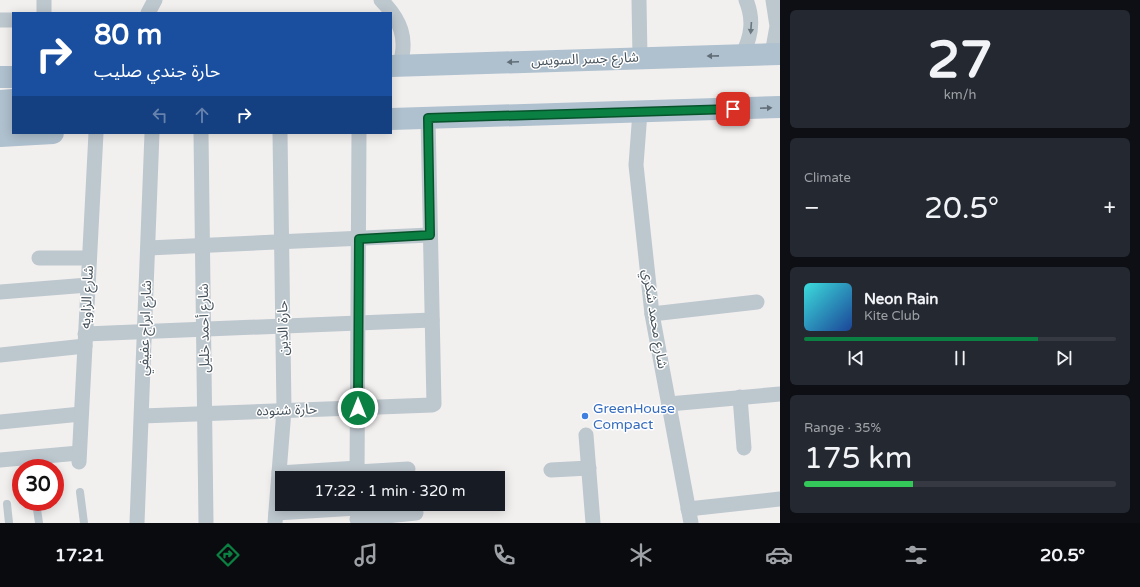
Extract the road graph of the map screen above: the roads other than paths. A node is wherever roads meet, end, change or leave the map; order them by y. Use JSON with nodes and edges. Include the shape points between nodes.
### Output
{"nodes":[{"id":1,"x":44,"y":0,"type":"edge"},
{"id":2,"x":155,"y":0,"type":"edge"},
{"id":3,"x":380,"y":0,"type":"edge"},
{"id":4,"x":639,"y":0,"type":"edge"},
{"id":5,"x":746,"y":0,"type":"edge"},
{"id":6,"x":773,"y":0,"type":"edge"},
{"id":7,"x":44,"y":12,"type":"edge"},
{"id":8,"x":149,"y":12,"type":"edge"},
{"id":9,"x":391,"y":12,"type":"edge"},
{"id":10,"x":392,"y":13,"type":"edge"},
{"id":11,"x":0,"y":20,"type":"edge"},
{"id":12,"x":12,"y":20,"type":"edge"},
{"id":13,"x":779,"y":27,"type":"edge"},
{"id":14,"x":776,"y":54,"type":"edge"},
{"id":15,"x":742,"y":55,"type":"junction"},
{"id":16,"x":640,"y":58,"type":"junction"},
{"id":17,"x":395,"y":66,"type":"edge"},
{"id":18,"x":0,"y":77,"type":"edge"},
{"id":19,"x":12,"y":77,"type":"edge"},
{"id":20,"x":12,"y":100,"type":"edge"},
{"id":21,"x":0,"y":101,"type":"edge"},
{"id":22,"x":780,"y":107,"type":"edge"},
{"id":23,"x":640,"y":112,"type":"junction"},
{"id":24,"x":0,"y":117,"type":"edge"},
{"id":25,"x":12,"y":117,"type":"edge"},
{"id":26,"x":428,"y":118,"type":"junction"},
{"id":27,"x":392,"y":119,"type":"edge"},
{"id":28,"x":35,"y":134,"type":"edge"},
{"id":29,"x":96,"y":134,"type":"edge"},
{"id":30,"x":152,"y":134,"type":"edge"},
{"id":31,"x":201,"y":134,"type":"edge"},
{"id":32,"x":280,"y":134,"type":"edge"},
{"id":33,"x":359,"y":134,"type":"edge"},
{"id":34,"x":0,"y":136,"type":"edge"},
{"id":35,"x":430,"y":235,"type":"junction"},
{"id":36,"x":359,"y":239,"type":"junction"},
{"id":37,"x":282,"y":242,"type":"junction"},
{"id":38,"x":203,"y":245,"type":"junction"},
{"id":39,"x":148,"y":248,"type":"junction"},
{"id":40,"x":39,"y":258,"type":"dead end"},
{"id":41,"x":89,"y":258,"type":"junction"},
{"id":42,"x":88,"y":285,"type":"junction"},
{"id":43,"x":0,"y":292,"type":"edge"},
{"id":44,"x":757,"y":302,"type":"dead end"},
{"id":45,"x":652,"y":314,"type":"junction"},
{"id":46,"x":432,"y":320,"type":"junction"},
{"id":47,"x":358,"y":323,"type":"junction"},
{"id":48,"x":283,"y":326,"type":"junction"},
{"id":49,"x":204,"y":329,"type":"junction"},
{"id":50,"x":145,"y":332,"type":"junction"},
{"id":51,"x":85,"y":340,"type":"junction"},
{"id":52,"x":0,"y":355,"type":"edge"},
{"id":53,"x":780,"y":394,"type":"edge"},
{"id":54,"x":740,"y":397,"type":"junction"},
{"id":55,"x":669,"y":404,"type":"junction"},
{"id":56,"x":358,"y":408,"type":"junction"},
{"id":57,"x":284,"y":410,"type":"junction"},
{"id":58,"x":205,"y":413,"type":"junction"},
{"id":59,"x":82,"y":414,"type":"junction"},
{"id":60,"x":142,"y":416,"type":"junction"},
{"id":61,"x":0,"y":422,"type":"edge"},
{"id":62,"x":586,"y":435,"type":"dead end"},
{"id":63,"x":744,"y":448,"type":"dead end"},
{"id":64,"x":0,"y":460,"type":"edge"},
{"id":65,"x":589,"y":468,"type":"junction"},
{"id":66,"x":408,"y":469,"type":"dead end"},
{"id":67,"x":551,"y":470,"type":"dead end"},
{"id":68,"x":279,"y":471,"type":"edge"},
{"id":69,"x":357,"y":471,"type":"edge"},
{"id":70,"x":382,"y":471,"type":"edge"},
{"id":71,"x":80,"y":492,"type":"dead end"},
{"id":72,"x":780,"y":499,"type":"edge"},
{"id":73,"x":7,"y":504,"type":"dead end"},
{"id":74,"x":37,"y":511,"type":"edge"},
{"id":75,"x":416,"y":512,"type":"dead end"},
{"id":76,"x":357,"y":514,"type":"edge"},
{"id":77,"x":689,"y":516,"type":"edge"},
{"id":78,"x":276,"y":518,"type":"edge"},
{"id":79,"x":9,"y":523,"type":"edge"},
{"id":80,"x":39,"y":523,"type":"edge"},
{"id":81,"x":84,"y":523,"type":"edge"},
{"id":82,"x":137,"y":523,"type":"edge"},
{"id":83,"x":206,"y":523,"type":"edge"},
{"id":84,"x":593,"y":523,"type":"edge"}],
"edges":[{"from":1,"to":7,"type":"street"},
{"from":2,"to":8,"type":"street"},
{"from":3,"to":9,"type":"street"},
{"from":4,"to":16,"type":"street"},
{"from":5,"to":15,"type":"street","one_way":true,"via":[[752,25]]},
{"from":6,"to":13,"type":"street"},
{"from":10,"to":17,"type":"street","via":[[402,30],[404,52]]},
{"from":11,"to":12,"type":"street"},
{"from":13,"to":14,"type":"street"},
{"from":14,"to":15,"type":"main road","name":"شارع جسر السويس"},
{"from":15,"to":16,"type":"main road","name":"شارع جسر السويس","one_way":true},
{"from":16,"to":17,"type":"main road","name":"شارع جسر السويس","one_way":true},
{"from":18,"to":19,"type":"main road"},
{"from":20,"to":21,"type":"main road"},
{"from":23,"to":22,"type":"main road","one_way":true},
{"from":23,"to":26,"type":"main road"},
{"from":23,"to":45,"type":"street","name":"شارع محمد شكري","via":[[636,165]]},
{"from":24,"to":25,"type":"main road"},
{"from":26,"to":27,"type":"main road"},
{"from":26,"to":35,"type":"street"},
{"from":28,"to":34,"type":"main road"},
{"from":29,"to":41,"type":"street","name":"شارع الزاويه"},
{"from":30,"to":39,"type":"street","name":"شارع ابراج عفيفي"},
{"from":31,"to":38,"type":"street","name":"شارع أحمد خليل"},
{"from":32,"to":37,"type":"street","name":"حارة الدين"},
{"from":33,"to":36,"type":"street"},
{"from":35,"to":36,"type":"street"},
{"from":35,"to":46,"type":"street"},
{"from":36,"to":37,"type":"street"},
{"from":36,"to":47,"type":"street"},
{"from":37,"to":38,"type":"street"},
{"from":37,"to":48,"type":"street","name":"حارة الدين"},
{"from":38,"to":39,"type":"street"},
{"from":38,"to":49,"type":"street","name":"شارع أحمد خليل"},
{"from":39,"to":50,"type":"street","name":"شارع ابراج عفيفي"},
{"from":40,"to":41,"type":"street"},
{"from":41,"to":42,"type":"street","name":"شارع الزاويه"},
{"from":42,"to":43,"type":"street"},
{"from":42,"to":51,"type":"street","name":"شارع الزاويه"},
{"from":44,"to":45,"type":"street"},
{"from":45,"to":55,"type":"street","name":"شارع محمد شكري"},
{"from":46,"to":47,"type":"street"},
{"from":46,"to":56,"type":"street","name":"حارة شنوده","via":[[435,402],[432,405]]},
{"from":47,"to":48,"type":"street"},
{"from":47,"to":56,"type":"street"},
{"from":48,"to":49,"type":"street"},
{"from":48,"to":57,"type":"street","name":"حارة الدين"},
{"from":49,"to":50,"type":"street"},
{"from":49,"to":58,"type":"street","name":"شارع أحمد خليل"},
{"from":50,"to":51,"type":"street"},
{"from":50,"to":60,"type":"street","name":"شارع ابراج عفيفي"},
{"from":51,"to":52,"type":"street"},
{"from":51,"to":59,"type":"street","name":"شارع الزاويه"},
{"from":53,"to":54,"type":"street"},
{"from":54,"to":55,"type":"street"},
{"from":54,"to":63,"type":"street"},
{"from":55,"to":77,"type":"street","name":"شارع محمد شكري"},
{"from":56,"to":57,"type":"street","name":"حارة شنوده"},
{"from":56,"to":69,"type":"street"},
{"from":57,"to":58,"type":"street","name":"حارة شنوده"},
{"from":57,"to":68,"type":"street","name":"حارة الدين"},
{"from":58,"to":60,"type":"street","name":"حارة شنوده"},
{"from":58,"to":83,"type":"street","name":"شارع أحمد خليل"},
{"from":59,"to":61,"type":"street"},
{"from":59,"to":64,"type":"street","name":"شارع الزاويه","via":[[79,457]]},
{"from":60,"to":82,"type":"street","name":"شارع ابراج عفيفي"},
{"from":62,"to":65,"type":"street"},
{"from":65,"to":67,"type":"street"},
{"from":65,"to":84,"type":"street"},
{"from":66,"to":70,"type":"street"},
{"from":71,"to":81,"type":"lane"},
{"from":72,"to":77,"type":"street"},
{"from":73,"to":79,"type":"lane"},
{"from":74,"to":80,"type":"lane"},
{"from":75,"to":76,"type":"street"},
{"from":76,"to":78,"type":"street"}]}
